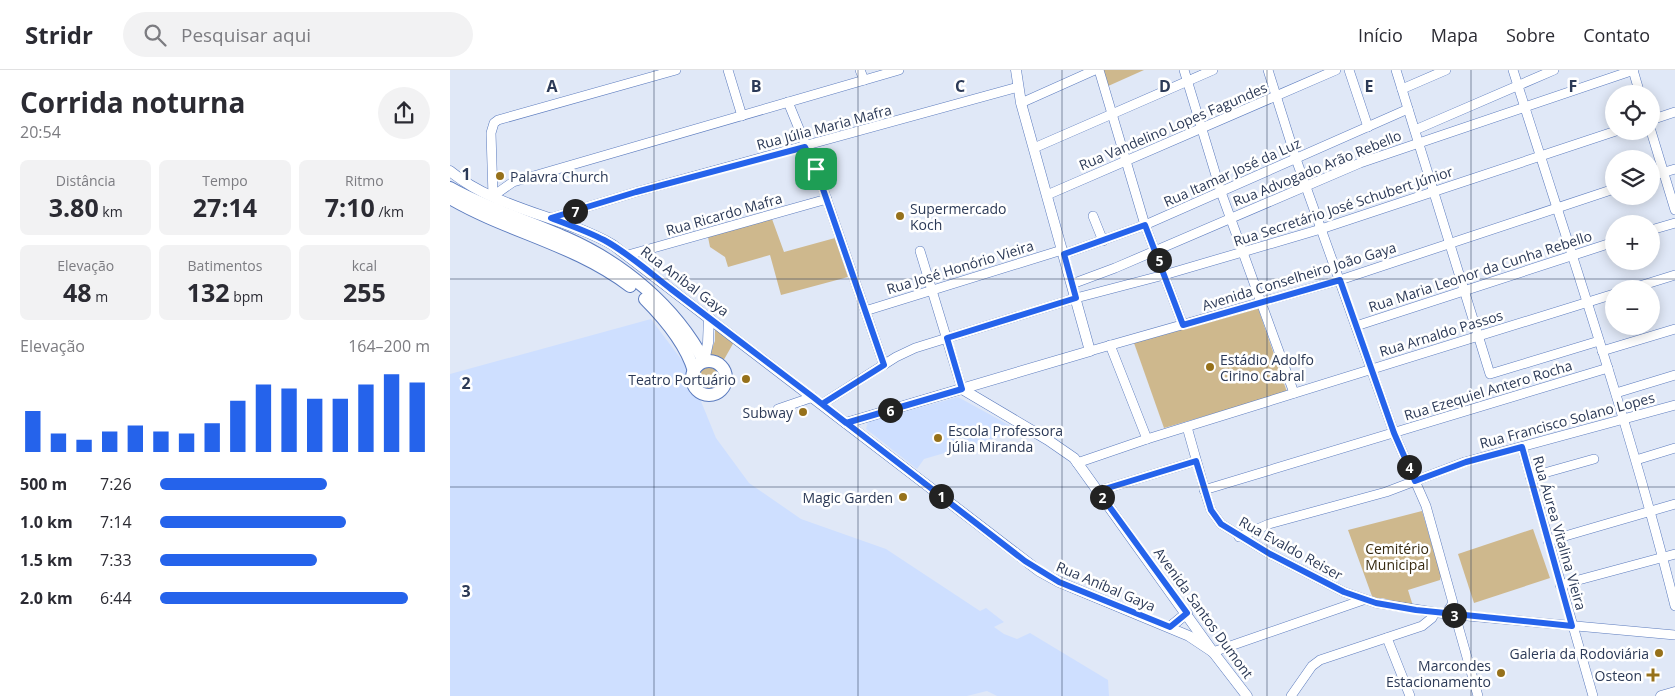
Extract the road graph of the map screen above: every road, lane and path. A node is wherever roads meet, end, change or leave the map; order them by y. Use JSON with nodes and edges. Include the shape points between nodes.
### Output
{"nodes":[{"id":1,"x":676,"y":70,"type":"edge"},
{"id":2,"x":728,"y":70,"type":"edge"},
{"id":3,"x":860,"y":70,"type":"edge"},
{"id":4,"x":899,"y":70,"type":"edge"},
{"id":5,"x":1016,"y":70,"type":"edge"},
{"id":6,"x":1095,"y":70,"type":"edge"},
{"id":7,"x":1100,"y":70,"type":"edge"},
{"id":8,"x":1184,"y":70,"type":"edge"},
{"id":9,"x":1213,"y":70,"type":"edge"},
{"id":10,"x":1268,"y":70,"type":"edge"},
{"id":11,"x":1336,"y":70,"type":"edge"},
{"id":12,"x":1349,"y":70,"type":"edge"},
{"id":13,"x":1396,"y":70,"type":"edge"},
{"id":14,"x":1446,"y":70,"type":"edge"},
{"id":15,"x":1513,"y":70,"type":"edge"},
{"id":16,"x":1554,"y":70,"type":"edge"},
{"id":17,"x":1633,"y":70,"type":"edge"},
{"id":18,"x":864,"y":80,"type":"junction"},
{"id":19,"x":1187,"y":81,"type":"junction"},
{"id":20,"x":1637,"y":85,"type":"edge"},
{"id":21,"x":1518,"y":86,"type":"junction"},
{"id":22,"x":1018,"y":87,"type":"junction"},
{"id":23,"x":1402,"y":89,"type":"junction"},
{"id":24,"x":1276,"y":96,"type":"junction"},
{"id":25,"x":788,"y":102,"type":"junction"},
{"id":26,"x":1021,"y":103,"type":"junction"},
{"id":27,"x":1524,"y":107,"type":"junction"},
{"id":28,"x":1408,"y":109,"type":"junction"},
{"id":29,"x":1675,"y":112,"type":"edge"},
{"id":30,"x":1112,"y":114,"type":"junction"},
{"id":31,"x":742,"y":116,"type":"junction"},
{"id":32,"x":1660,"y":117,"type":"edge"},
{"id":33,"x":1368,"y":127,"type":"junction"},
{"id":34,"x":1202,"y":129,"type":"junction"},
{"id":35,"x":1415,"y":130,"type":"junction"},
{"id":36,"x":1605,"y":135,"type":"edge"},
{"id":37,"x":1654,"y":140,"type":"edge"},
{"id":38,"x":1418,"y":142,"type":"junction"},
{"id":39,"x":805,"y":147,"type":"junction"},
{"id":40,"x":1034,"y":148,"type":"junction"},
{"id":41,"x":1540,"y":157,"type":"junction"},
{"id":42,"x":1296,"y":159,"type":"junction"},
{"id":43,"x":1127,"y":162,"type":"junction"},
{"id":44,"x":1675,"y":169,"type":"edge"},
{"id":45,"x":450,"y":171,"type":"edge"},
{"id":46,"x":1664,"y":172,"type":"junction"},
{"id":47,"x":1660,"y":173,"type":"edge"},
{"id":48,"x":1306,"y":186,"type":"junction"},
{"id":49,"x":450,"y":188,"type":"edge"},
{"id":50,"x":1221,"y":192,"type":"junction"},
{"id":51,"x":1434,"y":192,"type":"junction"},
{"id":52,"x":1605,"y":192,"type":"edge"},
{"id":53,"x":1048,"y":195,"type":"junction"},
{"id":54,"x":493,"y":196,"type":"junction"},
{"id":55,"x":450,"y":198,"type":"edge"},
{"id":56,"x":827,"y":199,"type":"junction"},
{"id":57,"x":1556,"y":208,"type":"junction"},
{"id":58,"x":1675,"y":210,"type":"edge"},
{"id":59,"x":1093,"y":216,"type":"dead end"},
{"id":60,"x":551,"y":218,"type":"junction"},
{"id":61,"x":1230,"y":219,"type":"junction"},
{"id":62,"x":1675,"y":222,"type":"edge"},
{"id":63,"x":1145,"y":225,"type":"junction"},
{"id":64,"x":1660,"y":227,"type":"edge"},
{"id":65,"x":1321,"y":230,"type":"junction"},
{"id":66,"x":1103,"y":241,"type":"junction"},
{"id":67,"x":1450,"y":244,"type":"junction"},
{"id":68,"x":1605,"y":245,"type":"edge"},
{"id":69,"x":920,"y":251,"type":"dead end"},
{"id":70,"x":1156,"y":251,"type":"junction"},
{"id":71,"x":1063,"y":252,"type":"junction"},
{"id":72,"x":1242,"y":252,"type":"junction"},
{"id":73,"x":628,"y":255,"type":"junction"},
{"id":74,"x":1572,"y":255,"type":"junction"},
{"id":75,"x":1164,"y":275,"type":"junction"},
{"id":76,"x":1675,"y":276,"type":"edge"},
{"id":77,"x":1340,"y":280,"type":"junction"},
{"id":78,"x":1660,"y":280,"type":"edge"},
{"id":79,"x":1072,"y":284,"type":"junction"},
{"id":80,"x":932,"y":290,"type":"junction"},
{"id":81,"x":1464,"y":290,"type":"junction"},
{"id":82,"x":1605,"y":297,"type":"edge"},
{"id":83,"x":1076,"y":298,"type":"junction"},
{"id":84,"x":1586,"y":302,"type":"junction"},
{"id":85,"x":1261,"y":303,"type":"junction"},
{"id":86,"x":865,"y":310,"type":"junction"},
{"id":87,"x":708,"y":317,"type":"junction"},
{"id":88,"x":1183,"y":325,"type":"junction"},
{"id":89,"x":1356,"y":326,"type":"junction"},
{"id":90,"x":1675,"y":329,"type":"edge"},
{"id":91,"x":1478,"y":336,"type":"junction"},
{"id":92,"x":947,"y":338,"type":"junction"},
{"id":93,"x":1599,"y":341,"type":"junction"},
{"id":94,"x":1110,"y":345,"type":"junction"},
{"id":95,"x":1602,"y":350,"type":"junction"},
{"id":96,"x":1090,"y":351,"type":"junction"},
{"id":97,"x":704,"y":361,"type":"junction"},
{"id":98,"x":884,"y":365,"type":"junction"},
{"id":99,"x":1608,"y":368,"type":"junction"},
{"id":100,"x":1371,"y":369,"type":"junction"},
{"id":101,"x":694,"y":371,"type":"junction"},
{"id":102,"x":1675,"y":375,"type":"edge"},
{"id":103,"x":962,"y":389,"type":"junction"},
{"id":104,"x":1294,"y":393,"type":"junction"},
{"id":105,"x":1616,"y":393,"type":"junction"},
{"id":106,"x":813,"y":397,"type":"junction"},
{"id":107,"x":822,"y":404,"type":"junction"},
{"id":108,"x":1675,"y":405,"type":"edge"},
{"id":109,"x":778,"y":409,"type":"dead end"},
{"id":110,"x":1624,"y":420,"type":"junction"},
{"id":111,"x":846,"y":423,"type":"junction"},
{"id":112,"x":1187,"y":427,"type":"junction"},
{"id":113,"x":1394,"y":433,"type":"junction"},
{"id":114,"x":1147,"y":439,"type":"junction"},
{"id":115,"x":1522,"y":447,"type":"junction"},
{"id":116,"x":1675,"y":448,"type":"edge"},
{"id":117,"x":1594,"y":459,"type":"dead end"},
{"id":118,"x":1636,"y":460,"type":"junction"},
{"id":119,"x":1196,"y":461,"type":"junction"},
{"id":120,"x":1077,"y":463,"type":"junction"},
{"id":121,"x":1530,"y":477,"type":"junction"},
{"id":122,"x":1415,"y":481,"type":"junction"},
{"id":123,"x":1204,"y":490,"type":"junction"},
{"id":124,"x":1098,"y":491,"type":"junction"},
{"id":125,"x":1675,"y":504,"type":"edge"},
{"id":126,"x":1650,"y":511,"type":"junction"},
{"id":127,"x":1239,"y":536,"type":"junction"},
{"id":128,"x":1548,"y":541,"type":"junction"},
{"id":129,"x":1675,"y":554,"type":"edge"},
{"id":130,"x":1663,"y":557,"type":"junction"},
{"id":131,"x":1560,"y":585,"type":"junction"},
{"id":132,"x":1363,"y":600,"type":"junction"},
{"id":133,"x":1675,"y":606,"type":"edge"},
{"id":134,"x":1435,"y":612,"type":"junction"},
{"id":135,"x":1187,"y":613,"type":"junction"},
{"id":136,"x":1450,"y":614,"type":"junction"},
{"id":137,"x":1572,"y":626,"type":"junction"},
{"id":138,"x":1170,"y":627,"type":"junction"},
{"id":139,"x":1675,"y":635,"type":"edge"},
{"id":140,"x":1387,"y":638,"type":"junction"},
{"id":141,"x":1213,"y":652,"type":"junction"},
{"id":142,"x":1675,"y":692,"type":"edge"},
{"id":143,"x":1247,"y":696,"type":"edge"},
{"id":144,"x":1291,"y":696,"type":"edge"},
{"id":145,"x":1410,"y":696,"type":"edge"},
{"id":146,"x":1478,"y":696,"type":"edge"},
{"id":147,"x":1593,"y":696,"type":"edge"},
{"id":148,"x":1661,"y":696,"type":"edge"}],
"edges":[{"from":1,"to":54,"type":"street","via":[[498,120],[491,133]]},
{"from":2,"to":31,"type":"street"},
{"from":3,"to":18,"type":"street"},
{"from":4,"to":18,"type":"street"},
{"from":5,"to":22,"type":"main road"},
{"from":6,"to":26,"type":"street"},
{"from":7,"to":30,"type":"street"},
{"from":8,"to":19,"type":"street"},
{"from":9,"to":19,"type":"street"},
{"from":10,"to":24,"type":"street"},
{"from":11,"to":24,"type":"street","name":"Rua Vandelino Lopes Fagundes"},
{"from":12,"to":33,"type":"street"},
{"from":13,"to":23,"type":"street"},
{"from":14,"to":23,"type":"street"},
{"from":15,"to":21,"type":"street"},
{"from":16,"to":21,"type":"street"},
{"from":17,"to":20,"type":"street"},
{"from":17,"to":27,"type":"street","name":"Rua Advogado Arão Rebello"},
{"from":18,"to":25,"type":"street"},
{"from":19,"to":30,"type":"street"},
{"from":19,"to":34,"type":"street"},
{"from":21,"to":27,"type":"street"},
{"from":21,"to":35,"type":"street"},
{"from":22,"to":26,"type":"main road"},
{"from":22,"to":39,"type":"street","name":"Rua Júlia Maria Mafra"},
{"from":23,"to":28,"type":"street"},
{"from":24,"to":34,"type":"street","name":"Rua Vandelino Lopes Fagundes"},
{"from":24,"to":42,"type":"street"},
{"from":25,"to":31,"type":"street"},
{"from":25,"to":39,"type":"street"},
{"from":26,"to":40,"type":"main road"},
{"from":27,"to":38,"type":"street","name":"Rua Advogado Arão Rebello"},
{"from":27,"to":41,"type":"street"},
{"from":28,"to":33,"type":"street","name":"Rua Itamar José da Luz"},
{"from":28,"to":35,"type":"street"},
{"from":29,"to":32,"type":"street"},
{"from":30,"to":40,"type":"street"},
{"from":30,"to":43,"type":"street"},
{"from":31,"to":54,"type":"street","via":[[513,182]]},
{"from":33,"to":42,"type":"street","name":"Rua Itamar José da Luz"},
{"from":34,"to":43,"type":"street","name":"Rua Vandelino Lopes Fagundes"},
{"from":34,"to":50,"type":"street"},
{"from":35,"to":38,"type":"street"},
{"from":36,"to":41,"type":"street","name":"Rua Secretário José Schubert Júnior"},
{"from":37,"to":46,"type":"street"},
{"from":38,"to":48,"type":"street","name":"Rua Advogado Arão Rebello"},
{"from":38,"to":51,"type":"street"},
{"from":39,"to":56,"type":"street"},
{"from":39,"to":60,"type":"street","name":"Rua Júlia Maria Mafra"},
{"from":40,"to":53,"type":"main road"},
{"from":41,"to":51,"type":"street","name":"Rua Secretário José Schubert Júnior"},
{"from":41,"to":57,"type":"street"},
{"from":42,"to":48,"type":"street"},
{"from":42,"to":50,"type":"street","name":"Rua Itamar José da Luz"},
{"from":43,"to":53,"type":"street","name":"Rua Vandelino Lopes Fagundes"},
{"from":43,"to":63,"type":"street"},
{"from":44,"to":46,"type":"street"},
{"from":45,"to":54,"type":"main road","name":"Rua Aníbal Gaya"},
{"from":46,"to":47,"type":"street"},
{"from":46,"to":58,"type":"street"},
{"from":48,"to":61,"type":"street","name":"Rua Advogado Arão Rebello"},
{"from":48,"to":65,"type":"street"},
{"from":49,"to":97,"type":"highway","via":[[578,243],[616,265],[648,290]]},
{"from":50,"to":61,"type":"street"},
{"from":50,"to":63,"type":"street","name":"Rua Itamar José da Luz"},
{"from":51,"to":65,"type":"street","name":"Rua Secretário José Schubert Júnior"},
{"from":51,"to":67,"type":"street"},
{"from":52,"to":57,"type":"street","name":"Avenida Conselheiro João Gaya"},
{"from":53,"to":71,"type":"main road"},
{"from":54,"to":60,"type":"main road","name":"Rua Aníbal Gaya"},
{"from":55,"to":101,"type":"highway","via":[[581,255],[621,280],[663,320],[686,351]]},
{"from":56,"to":73,"type":"street","name":"Rua Ricardo Mafra"},
{"from":56,"to":86,"type":"street"},
{"from":57,"to":67,"type":"street","name":"Avenida Conselheiro João Gaya"},
{"from":57,"to":74,"type":"street"},
{"from":59,"to":66,"type":"street"},
{"from":60,"to":73,"type":"main road","name":"Rua Aníbal Gaya","via":[[597,236]]},
{"from":61,"to":70,"type":"street","name":"Rua Advogado Arão Rebello"},
{"from":61,"to":72,"type":"street"},
{"from":62,"to":64,"type":"street"},
{"from":63,"to":66,"type":"street","name":"Rua Itamar José da Luz"},
{"from":63,"to":70,"type":"street"},
{"from":65,"to":72,"type":"street","name":"Rua Secretário José Schubert Júnior"},
{"from":65,"to":77,"type":"street"},
{"from":66,"to":71,"type":"street","name":"Rua Itamar José da Luz"},
{"from":67,"to":77,"type":"street","name":"Avenida Conselheiro João Gaya"},
{"from":67,"to":81,"type":"street"},
{"from":68,"to":74,"type":"street","name":"Rua Maria Leonor da Cunha Rebello"},
{"from":69,"to":80,"type":"street"},
{"from":70,"to":75,"type":"street"},
{"from":70,"to":79,"type":"street","name":"Rua Advogado Arão Rebello"},
{"from":71,"to":79,"type":"main road"},
{"from":71,"to":80,"type":"street","name":"Rua José Honório Vieira"},
{"from":72,"to":75,"type":"street","name":"Rua Secretário José Schubert Júnior"},
{"from":72,"to":85,"type":"street"},
{"from":73,"to":87,"type":"main road","name":"Rua Aníbal Gaya"},
{"from":74,"to":81,"type":"street","name":"Rua Maria Leonor da Cunha Rebello"},
{"from":74,"to":84,"type":"street"},
{"from":75,"to":83,"type":"street","name":"Rua Secretário José Schubert Júnior"},
{"from":75,"to":88,"type":"street"},
{"from":76,"to":78,"type":"street"},
{"from":77,"to":85,"type":"street","name":"Avenida Conselheiro João Gaya"},
{"from":77,"to":89,"type":"street"},
{"from":79,"to":83,"type":"main road"},
{"from":80,"to":86,"type":"street","name":"Rua José Honório Vieira"},
{"from":80,"to":92,"type":"street"},
{"from":81,"to":89,"type":"street","name":"Rua Maria Leonor da Cunha Rebello"},
{"from":81,"to":91,"type":"street"},
{"from":82,"to":84,"type":"street","name":"Rua Arnaldo Passos"},
{"from":83,"to":92,"type":"street","name":"Rua Secretário José Schubert Júnior"},
{"from":83,"to":96,"type":"main road"},
{"from":84,"to":91,"type":"street","name":"Rua Arnaldo Passos"},
{"from":84,"to":93,"type":"street"},
{"from":85,"to":88,"type":"street","name":"Avenida Conselheiro João Gaya"},
{"from":85,"to":104,"type":"street"},
{"from":86,"to":98,"type":"street"},
{"from":87,"to":97,"type":"main road"},
{"from":87,"to":106,"type":"main road","name":"Rua Aníbal Gaya"},
{"from":88,"to":94,"type":"street","name":"Avenida Conselheiro João Gaya"},
{"from":89,"to":100,"type":"street"},
{"from":90,"to":95,"type":"street"},
{"from":91,"to":93,"type":"street","via":[[1490,374]]},
{"from":91,"to":100,"type":"street","name":"Rua Arnaldo Passos"},
{"from":92,"to":98,"type":"street","name":"Rua Secretário José Schubert Júnior","via":[[908,351]]},
{"from":92,"to":103,"type":"street"},
{"from":93,"to":95,"type":"street"},
{"from":94,"to":96,"type":"street","name":"Avenida Conselheiro João Gaya"},
{"from":94,"to":114,"type":"street"},
{"from":95,"to":99,"type":"street"},
{"from":96,"to":103,"type":"main road","name":"Avenida Conselheiro João Gaya"},
{"from":97,"to":101,"type":"highway"},
{"from":97,"to":101,"type":"highway","via":[[715,362],[723,368],[726,380],[720,391],[708,394],[698,390],[692,380]]},
{"from":98,"to":107,"type":"street","name":"Rua Secretário José Schubert Júnior"},
{"from":99,"to":105,"type":"street"},
{"from":99,"to":113,"type":"street","name":"Rua Ezequiel Antero Rocha"},
{"from":100,"to":104,"type":"street","name":"Rua Arnaldo Passos"},
{"from":100,"to":113,"type":"street"},
{"from":102,"to":105,"type":"street"},
{"from":103,"to":111,"type":"main road","name":"Avenida Conselheiro João Gaya"},
{"from":103,"to":120,"type":"main road","name":"Avenida Santos Dumont","via":[[1067,452]]},
{"from":104,"to":112,"type":"street","name":"Rua Arnaldo Passos"},
{"from":105,"to":110,"type":"street"},
{"from":106,"to":107,"type":"main road","name":"Rua Aníbal Gaya"},
{"from":106,"to":109,"type":"street"},
{"from":107,"to":111,"type":"main road","name":"Rua Aníbal Gaya"},
{"from":108,"to":110,"type":"street","name":"Rua Francisco Solano Lopes"},
{"from":110,"to":115,"type":"street","name":"Rua Francisco Solano Lopes"},
{"from":110,"to":118,"type":"street"},
{"from":111,"to":138,"type":"main road","name":"Rua Aníbal Gaya","via":[[1039,571]]},
{"from":112,"to":114,"type":"street","name":"Rua Arnaldo Passos"},
{"from":112,"to":119,"type":"street","name":"Rua Evaldo Reiser"},
{"from":113,"to":122,"type":"street"},
{"from":113,"to":123,"type":"street","name":"Rua Ezequiel Antero Rocha"},
{"from":114,"to":120,"type":"street","name":"Rua Arnaldo Passos"},
{"from":115,"to":121,"type":"street","name":"Rua Áurea Vitalina Vieira"},
{"from":115,"to":122,"type":"street","name":"Rua Francisco Solano Lopes","via":[[1466,462]]},
{"from":116,"to":118,"type":"street"},
{"from":117,"to":121,"type":"street"},
{"from":118,"to":126,"type":"street"},
{"from":119,"to":123,"type":"street","name":"Rua Evaldo Reiser"},
{"from":119,"to":124,"type":"street"},
{"from":120,"to":124,"type":"main road","name":"Avenida Santos Dumont"},
{"from":121,"to":128,"type":"street","name":"Rua Áurea Vitalina Vieira"},
{"from":122,"to":127,"type":"street","name":"Rua Francisco Solano Lopes","via":[[1269,524]]},
{"from":122,"to":136,"type":"street","via":[[1431,521],[1453,603]]},
{"from":123,"to":127,"type":"street","name":"Rua Evaldo Reiser","via":[[1218,522]]},
{"from":124,"to":135,"type":"main road","name":"Avenida Santos Dumont"},
{"from":125,"to":126,"type":"street"},
{"from":126,"to":128,"type":"street"},
{"from":126,"to":130,"type":"street"},
{"from":127,"to":132,"type":"street","name":"Rua Evaldo Reiser","via":[[1326,584]]},
{"from":128,"to":131,"type":"street","name":"Rua Áurea Vitalina Vieira"},
{"from":129,"to":130,"type":"street"},
{"from":130,"to":131,"type":"street"},
{"from":130,"to":133,"type":"street"},
{"from":131,"to":137,"type":"street","name":"Rua Áurea Vitalina Vieira"},
{"from":132,"to":134,"type":"street"},
{"from":132,"to":141,"type":"street"},
{"from":134,"to":136,"type":"street"},
{"from":134,"to":140,"type":"street","via":[[1422,626]]},
{"from":135,"to":138,"type":"main road"},
{"from":135,"to":141,"type":"main road","name":"Avenida Santos Dumont"},
{"from":136,"to":137,"type":"street"},
{"from":136,"to":146,"type":"street"},
{"from":137,"to":139,"type":"street"},
{"from":137,"to":147,"type":"street","name":"Rua Áurea Vitalina Vieira"},
{"from":138,"to":141,"type":"main road","name":"Rua Aníbal Gaya"},
{"from":140,"to":144,"type":"street","via":[[1320,660]]},
{"from":140,"to":145,"type":"street"},
{"from":141,"to":143,"type":"main road","name":"Avenida Santos Dumont"},
{"from":142,"to":148,"type":"main road"}]}
